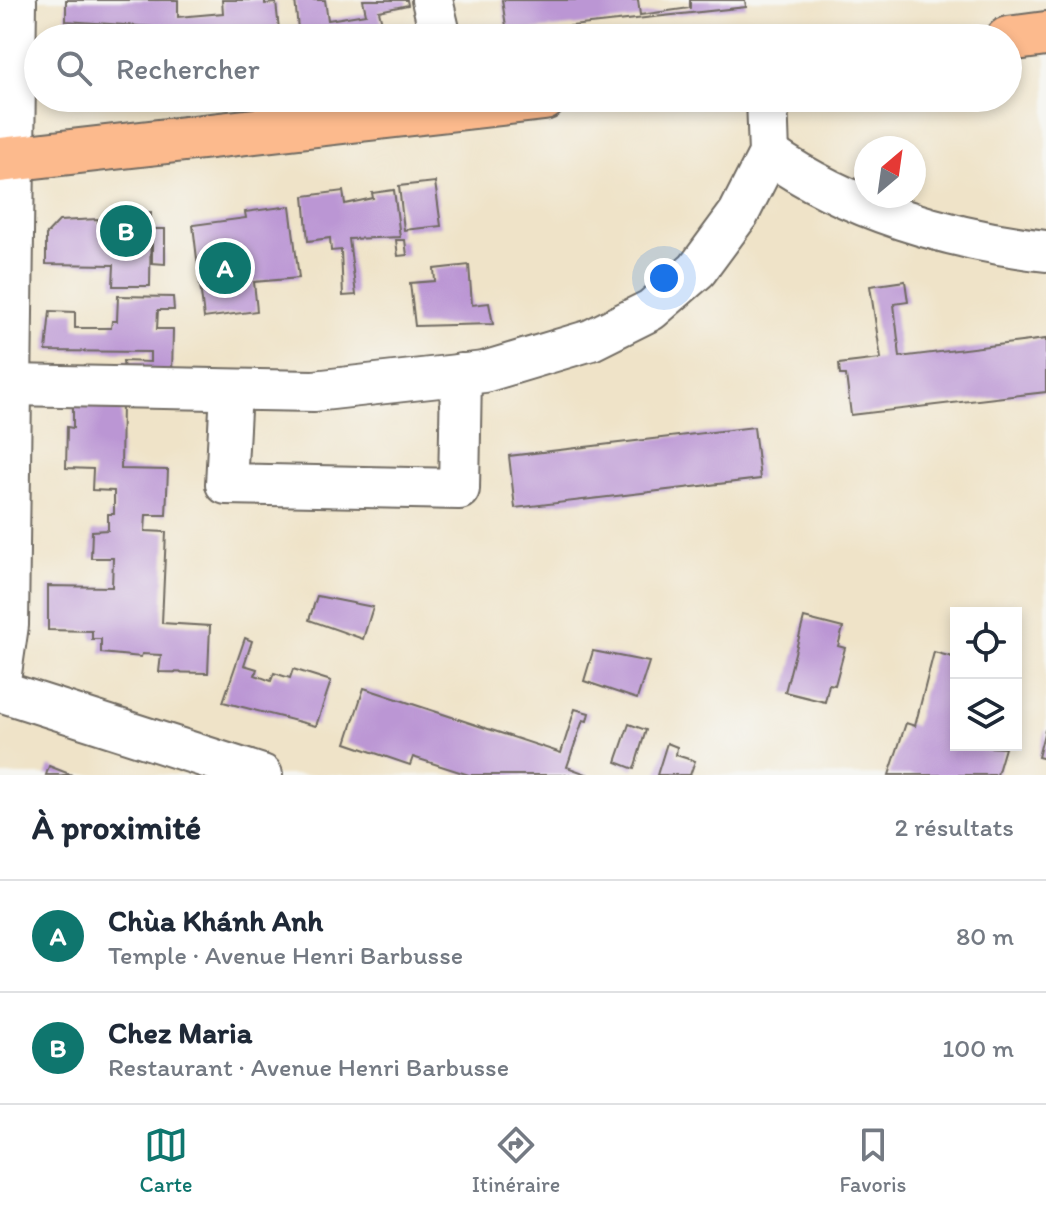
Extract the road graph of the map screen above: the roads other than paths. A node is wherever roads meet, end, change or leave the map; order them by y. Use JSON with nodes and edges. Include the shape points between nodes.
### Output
{"nodes":[{"id":1,"x":16,"y":0,"type":"edge"},
{"id":2,"x":432,"y":0,"type":"edge"},
{"id":3,"x":438,"y":24,"type":"edge"},
{"id":4,"x":1046,"y":34,"type":"edge"},
{"id":5,"x":1022,"y":37,"type":"edge"},
{"id":6,"x":385,"y":112,"type":"edge"},
{"id":7,"x":768,"y":112,"type":"edge"},
{"id":8,"x":769,"y":154,"type":"junction"},
{"id":9,"x":6,"y":159,"type":"edge"},
{"id":10,"x":1046,"y":251,"type":"edge"},
{"id":11,"x":461,"y":374,"type":"junction"},
{"id":12,"x":11,"y":385,"type":"junction"},
{"id":13,"x":231,"y":391,"type":"junction"},
{"id":14,"x":0,"y":680,"type":"edge"},
{"id":15,"x":0,"y":691,"type":"edge"},
{"id":16,"x":262,"y":775,"type":"edge"}],
"edges":[{"from":1,"to":9,"type":"street"},
{"from":2,"to":3,"type":"street"},
{"from":4,"to":5,"type":"main road"},
{"from":6,"to":9,"type":"main road"},
{"from":7,"to":8,"type":"street"},
{"from":8,"to":10,"type":"street","via":[[796,173],[881,211],[986,244]]},
{"from":8,"to":11,"type":"street","via":[[739,213],[697,270],[651,310],[591,340]]},
{"from":9,"to":12,"type":"street"},
{"from":11,"to":13,"type":"street","via":[[314,391]]},
{"from":11,"to":13,"type":"street","via":[[459,489],[226,484]]},
{"from":12,"to":13,"type":"street"},
{"from":12,"to":14,"type":"street","via":[[8,625]]},
{"from":15,"to":16,"type":"street"}]}
